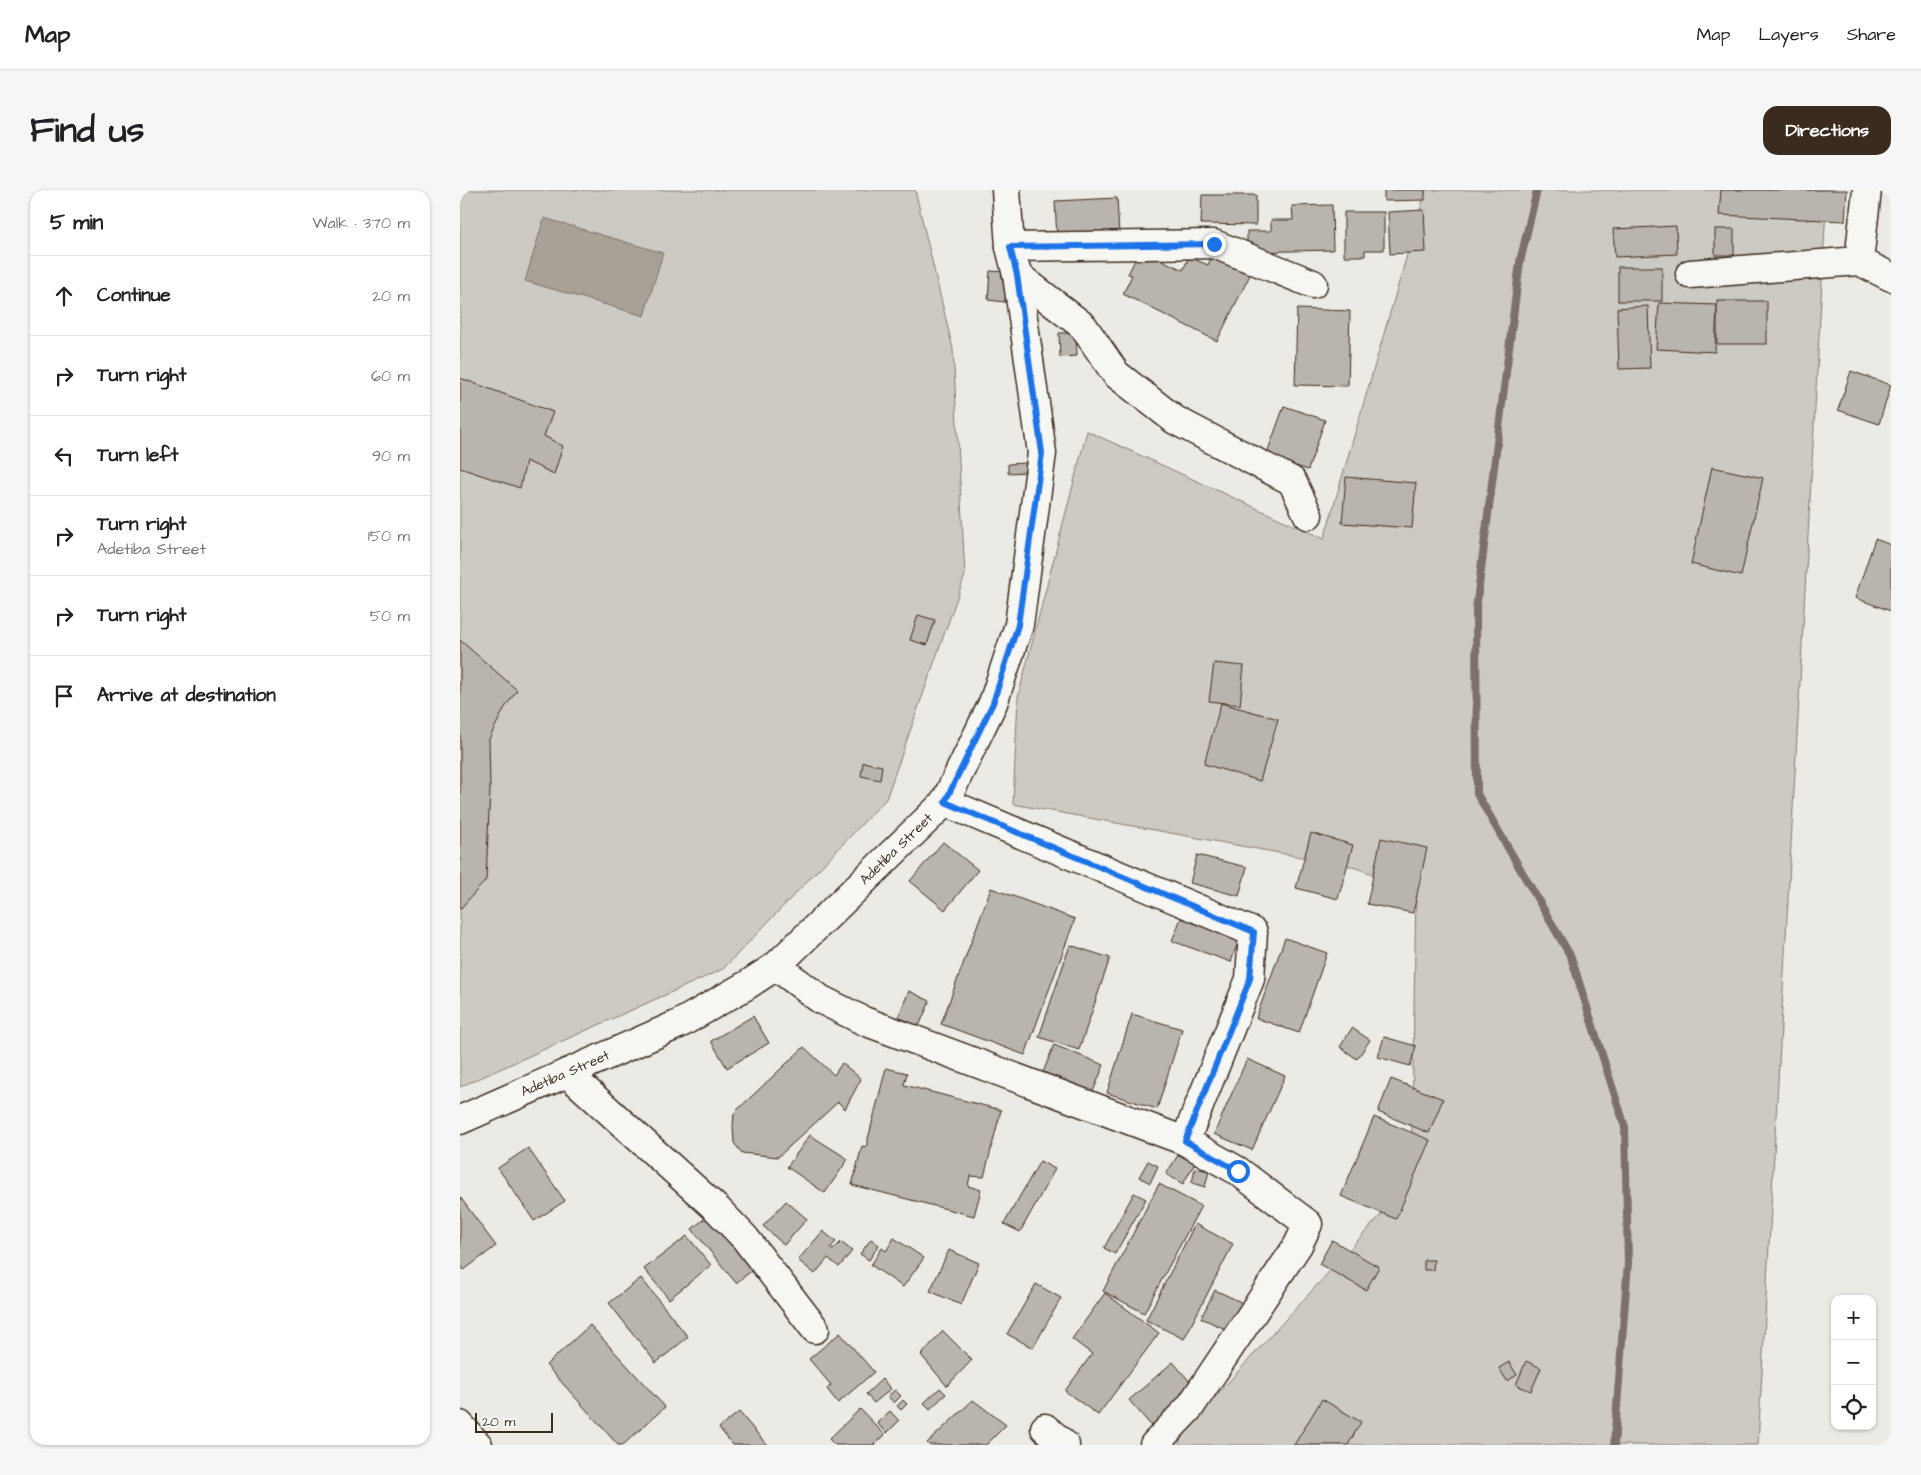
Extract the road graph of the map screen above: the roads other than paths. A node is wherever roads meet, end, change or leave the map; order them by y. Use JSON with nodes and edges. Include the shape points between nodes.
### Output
{"nodes":[{"id":1,"x":1006,"y":190,"type":"edge"},
{"id":2,"x":1867,"y":190,"type":"edge"},
{"id":3,"x":1010,"y":247,"type":"junction"},
{"id":4,"x":1859,"y":261,"type":"junction"},
{"id":5,"x":1690,"y":274,"type":"dead end"},
{"id":6,"x":1017,"y":275,"type":"junction"},
{"id":7,"x":1891,"y":277,"type":"edge"},
{"id":8,"x":1313,"y":284,"type":"dead end"},
{"id":9,"x":1308,"y":515,"type":"dead end"},
{"id":10,"x":945,"y":802,"type":"junction"},
{"id":11,"x":776,"y":966,"type":"junction"},
{"id":12,"x":567,"y":1073,"type":"junction"},
{"id":13,"x":460,"y":1120,"type":"edge"},
{"id":14,"x":1185,"y":1141,"type":"junction"},
{"id":15,"x":815,"y":1329,"type":"dead end"},
{"id":16,"x":460,"y":1424,"type":"edge"},
{"id":17,"x":478,"y":1445,"type":"edge"},
{"id":18,"x":1154,"y":1445,"type":"edge"}],
"edges":[{"from":1,"to":3,"type":"main road","name":"Adetiba Street"},
{"from":2,"to":4,"type":"main road"},
{"from":3,"to":6,"type":"main road","name":"Adetiba Street"},
{"from":3,"to":8,"type":"main road","via":[[1214,244]]},
{"from":4,"to":5,"type":"main road"},
{"from":4,"to":7,"type":"main road"},
{"from":6,"to":9,"type":"main road","via":[[1083,326],[1116,374],[1175,420],[1292,481]]},
{"from":6,"to":10,"type":"main road","name":"Adetiba Street","via":[[1041,462],[1018,625],[993,703]]},
{"from":10,"to":11,"type":"main road","name":"Adetiba Street"},
{"from":10,"to":14,"type":"main road","via":[[1254,932],[1250,979]]},
{"from":11,"to":12,"type":"main road","name":"Adetiba Street","via":[[681,1023]]},
{"from":11,"to":14,"type":"main road","via":[[820,999],[864,1021]]},
{"from":12,"to":13,"type":"main road","name":"Adetiba Street"},
{"from":12,"to":15,"type":"main road","via":[[718,1210],[745,1238]]},
{"from":14,"to":18,"type":"main road","via":[[1238,1171],[1308,1224],[1190,1407]]},
{"from":16,"to":17,"type":"main road"}]}
